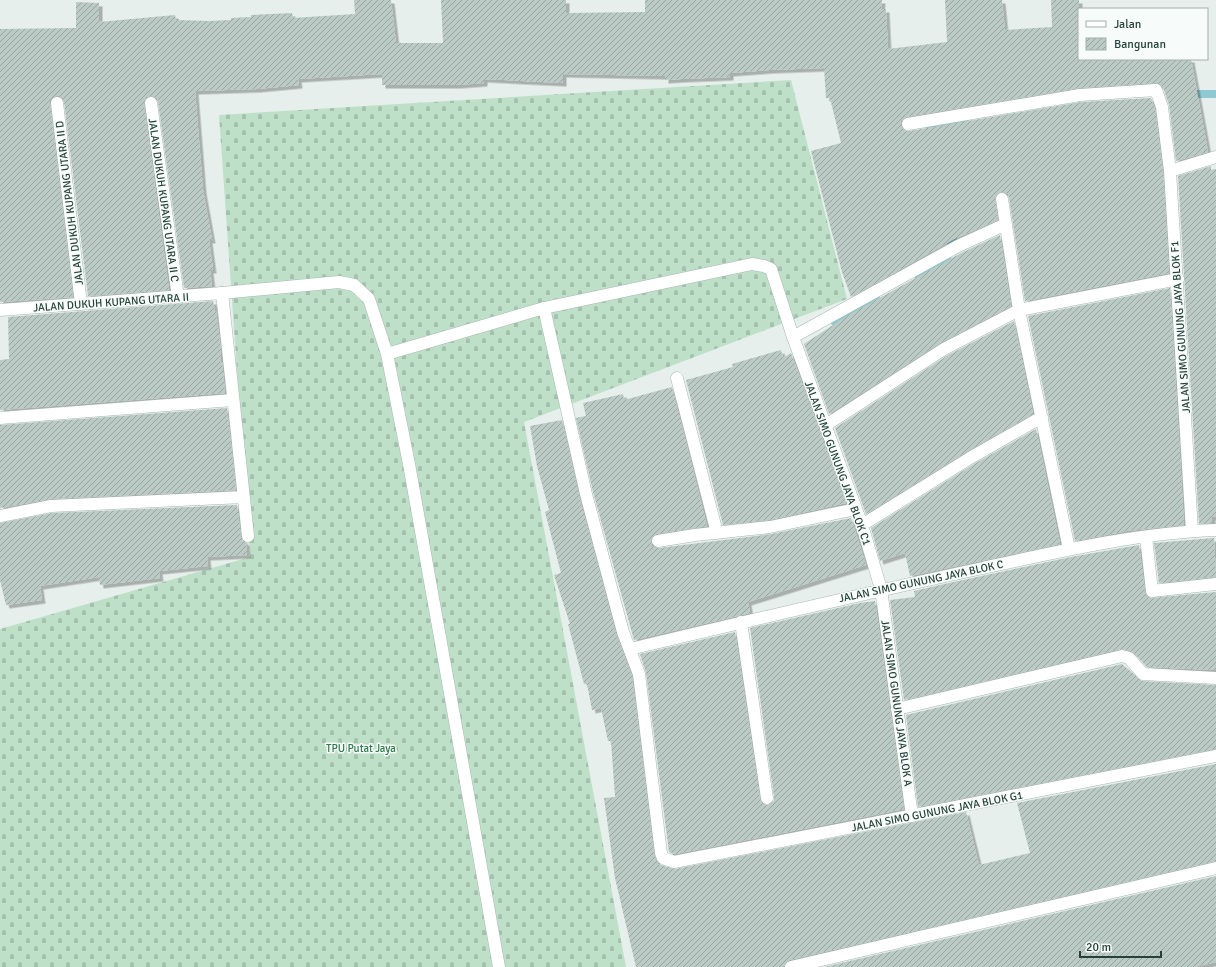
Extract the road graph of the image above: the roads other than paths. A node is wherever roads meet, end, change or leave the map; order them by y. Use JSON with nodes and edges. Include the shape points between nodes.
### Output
{"nodes":[{"id":1,"x":57,"y":103,"type":"dead end"},
{"id":2,"x":150,"y":103,"type":"dead end"},
{"id":3,"x":908,"y":124,"type":"dead end"},
{"id":4,"x":1216,"y":157,"type":"edge"},
{"id":5,"x":1170,"y":171,"type":"junction"},
{"id":6,"x":1002,"y":200,"type":"dead end"},
{"id":7,"x":1004,"y":225,"type":"junction"},
{"id":8,"x":1178,"y":280,"type":"junction"},
{"id":9,"x":222,"y":293,"type":"junction"},
{"id":10,"x":178,"y":297,"type":"junction"},
{"id":11,"x":81,"y":304,"type":"junction"},
{"id":12,"x":544,"y":308,"type":"junction"},
{"id":13,"x":0,"y":310,"type":"edge"},
{"id":14,"x":1019,"y":310,"type":"junction"},
{"id":15,"x":793,"y":337,"type":"junction"},
{"id":16,"x":387,"y":354,"type":"junction"},
{"id":17,"x":677,"y":378,"type":"dead end"},
{"id":18,"x":233,"y":400,"type":"junction"},
{"id":19,"x":1042,"y":417,"type":"junction"},
{"id":20,"x":0,"y":418,"type":"edge"},
{"id":21,"x":826,"y":425,"type":"junction"},
{"id":22,"x":244,"y":497,"type":"junction"},
{"id":23,"x":856,"y":509,"type":"junction"},
{"id":24,"x":0,"y":516,"type":"edge"},
{"id":25,"x":862,"y":525,"type":"junction"},
{"id":26,"x":1216,"y":530,"type":"edge"},
{"id":27,"x":1192,"y":531,"type":"junction"},
{"id":28,"x":717,"y":533,"type":"junction"},
{"id":29,"x":248,"y":536,"type":"dead end"},
{"id":30,"x":1146,"y":537,"type":"junction"},
{"id":31,"x":658,"y":541,"type":"dead end"},
{"id":32,"x":1069,"y":550,"type":"junction"},
{"id":33,"x":1216,"y":584,"type":"edge"},
{"id":34,"x":882,"y":589,"type":"junction"},
{"id":35,"x":741,"y":622,"type":"junction"},
{"id":36,"x":630,"y":649,"type":"junction"},
{"id":37,"x":1216,"y":678,"type":"edge"},
{"id":38,"x":898,"y":709,"type":"junction"},
{"id":39,"x":1216,"y":756,"type":"edge"},
{"id":40,"x":767,"y":798,"type":"dead end"},
{"id":41,"x":912,"y":816,"type":"junction"},
{"id":42,"x":1216,"y":868,"type":"edge"},
{"id":43,"x":499,"y":967,"type":"edge"},
{"id":44,"x":791,"y":967,"type":"edge"}],
"edges":[{"from":1,"to":11,"type":"street","name":"JALAN DUKUH KUPANG UTARA II D"},
{"from":2,"to":10,"type":"street","name":"JALAN DUKUH KUPANG UTARA II C"},
{"from":3,"to":5,"type":"street","name":"JALAN SIMO GUNUNG JAYA BLOK F1","via":[[1080,95],[1156,90],[1162,107]]},
{"from":4,"to":5,"type":"street"},
{"from":5,"to":8,"type":"street","name":"JALAN SIMO GUNUNG JAYA BLOK F1"},
{"from":6,"to":7,"type":"street"},
{"from":7,"to":14,"type":"street"},
{"from":7,"to":15,"type":"street","via":[[958,246]]},
{"from":8,"to":14,"type":"street"},
{"from":8,"to":27,"type":"street","name":"JALAN SIMO GUNUNG JAYA BLOK F1"},
{"from":9,"to":10,"type":"street","name":"JALAN DUKUH KUPANG UTARA II"},
{"from":9,"to":16,"type":"street","name":"JALAN DUKUH KUPANG UTARA II","via":[[339,282],[354,285],[368,299]]},
{"from":9,"to":18,"type":"street"},
{"from":10,"to":11,"type":"street","name":"JALAN DUKUH KUPANG UTARA II"},
{"from":11,"to":13,"type":"street","name":"JALAN DUKUH KUPANG UTARA II"},
{"from":12,"to":15,"type":"street","name":"JALAN SIMO GUNUNG JAYA BLOK C1","via":[[752,264],[771,269]]},
{"from":12,"to":16,"type":"street"},
{"from":12,"to":36,"type":"street","via":[[586,494],[623,632]]},
{"from":14,"to":19,"type":"street"},
{"from":14,"to":21,"type":"street","via":[[944,349]]},
{"from":15,"to":21,"type":"street","name":"JALAN SIMO GUNUNG JAYA BLOK C1"},
{"from":16,"to":43,"type":"street","name":"JALAN DUKUH KUPANG UTARA II"},
{"from":17,"to":28,"type":"street"},
{"from":18,"to":20,"type":"street"},
{"from":18,"to":22,"type":"street"},
{"from":19,"to":25,"type":"street"},
{"from":19,"to":32,"type":"street"},
{"from":21,"to":23,"type":"street","name":"JALAN SIMO GUNUNG JAYA BLOK C1"},
{"from":22,"to":24,"type":"street","via":[[51,506]]},
{"from":22,"to":29,"type":"street"},
{"from":23,"to":25,"type":"street","name":"JALAN SIMO GUNUNG JAYA BLOK C1"},
{"from":23,"to":28,"type":"street","via":[[770,527]]},
{"from":25,"to":34,"type":"street","name":"JALAN SIMO GUNUNG JAYA BLOK C1"},
{"from":26,"to":27,"type":"street","name":"JALAN SIMO GUNUNG JAYA BLOK C"},
{"from":27,"to":30,"type":"street","name":"JALAN SIMO GUNUNG JAYA BLOK C"},
{"from":28,"to":31,"type":"street"},
{"from":30,"to":32,"type":"street","name":"JALAN SIMO GUNUNG JAYA BLOK C"},
{"from":30,"to":33,"type":"street","via":[[1152,591]]},
{"from":32,"to":34,"type":"street","name":"JALAN SIMO GUNUNG JAYA BLOK C"},
{"from":34,"to":35,"type":"street","name":"JALAN SIMO GUNUNG JAYA BLOK C"},
{"from":34,"to":38,"type":"street","name":"JALAN SIMO GUNUNG JAYA BLOK A"},
{"from":35,"to":36,"type":"street","name":"JALAN SIMO GUNUNG JAYA BLOK C"},
{"from":35,"to":40,"type":"street"},
{"from":36,"to":41,"type":"street","name":"JALAN SIMO GUNUNG JAYA BLOK G1","via":[[639,674],[660,853],[663,858],[674,862]]},
{"from":37,"to":38,"type":"street","via":[[1143,674],[1129,658],[1122,656]]},
{"from":38,"to":41,"type":"street","name":"JALAN SIMO GUNUNG JAYA BLOK A"},
{"from":39,"to":41,"type":"street","name":"JALAN SIMO GUNUNG JAYA BLOK G1"},
{"from":42,"to":44,"type":"street"}]}
